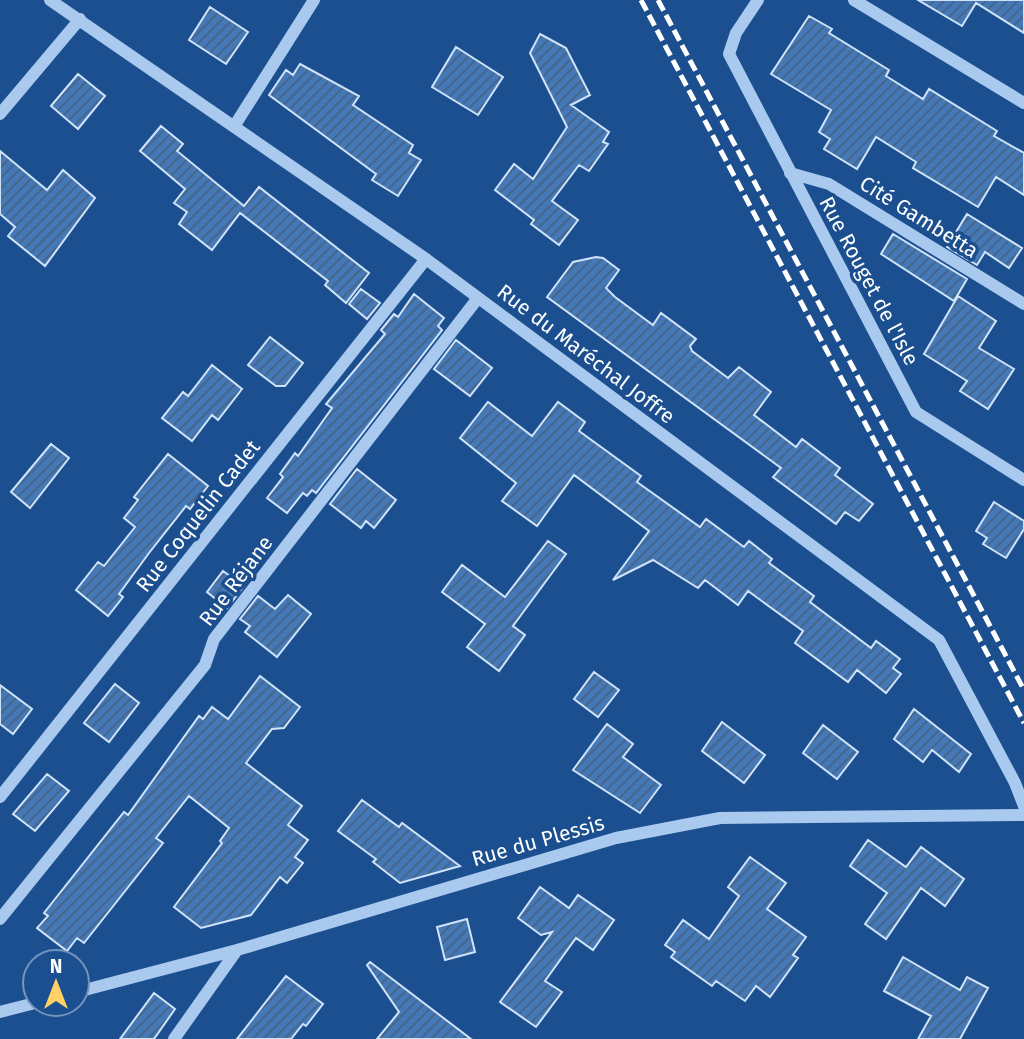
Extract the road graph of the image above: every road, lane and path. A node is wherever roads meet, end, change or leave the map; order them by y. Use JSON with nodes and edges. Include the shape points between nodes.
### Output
{"nodes":[{"id":1,"x":50,"y":0,"type":"edge"},
{"id":2,"x":314,"y":0,"type":"edge"},
{"id":3,"x":758,"y":0,"type":"edge"},
{"id":4,"x":854,"y":0,"type":"edge"},
{"id":5,"x":79,"y":19,"type":"junction"},
{"id":6,"x":1024,"y":103,"type":"edge"},
{"id":7,"x":0,"y":114,"type":"edge"},
{"id":8,"x":235,"y":125,"type":"junction"},
{"id":9,"x":790,"y":173,"type":"junction"},
{"id":10,"x":426,"y":259,"type":"junction"},
{"id":11,"x":478,"y":298,"type":"junction"},
{"id":12,"x":1024,"y":304,"type":"edge"},
{"id":13,"x":1024,"y":480,"type":"edge"},
{"id":14,"x":0,"y":797,"type":"edge"},
{"id":15,"x":1024,"y":806,"type":"edge"},
{"id":16,"x":1024,"y":815,"type":"edge"},
{"id":17,"x":0,"y":919,"type":"edge"},
{"id":18,"x":237,"y":950,"type":"junction"},
{"id":19,"x":91,"y":988,"type":"edge"},
{"id":20,"x":21,"y":1007,"type":"edge"},
{"id":21,"x":0,"y":1013,"type":"edge"},
{"id":22,"x":174,"y":1039,"type":"edge"}],
"edges":[{"from":1,"to":5,"type":"street","name":"Rue du Maréchal Joffre"},
{"from":2,"to":8,"type":"street"},
{"from":3,"to":9,"type":"street","name":"Rue Rouget de l'Isle","via":[[736,33],[729,54]]},
{"from":4,"to":6,"type":"street"},
{"from":5,"to":7,"type":"street"},
{"from":5,"to":8,"type":"street","name":"Rue du Maréchal Joffre"},
{"from":8,"to":10,"type":"street","name":"Rue du Maréchal Joffre"},
{"from":9,"to":12,"type":"street","name":"Cité Gambetta","via":[[829,184]]},
{"from":9,"to":13,"type":"street","name":"Rue Rouget de l'Isle","via":[[916,412]]},
{"from":10,"to":11,"type":"street","name":"Rue du Maréchal Joffre"},
{"from":10,"to":14,"type":"street","name":"Rue Coquelin Cadet"},
{"from":11,"to":15,"type":"street","name":"Rue du Maréchal Joffre","via":[[939,640]]},
{"from":11,"to":17,"type":"street","name":"Rue Réjane","via":[[214,639],[205,665]]},
{"from":16,"to":18,"type":"street","name":"Rue du Plessis","via":[[720,818],[616,838]]},
{"from":18,"to":19,"type":"street","name":"Rue du Plessis"},
{"from":18,"to":22,"type":"street"},
{"from":20,"to":21,"type":"street"}]}
